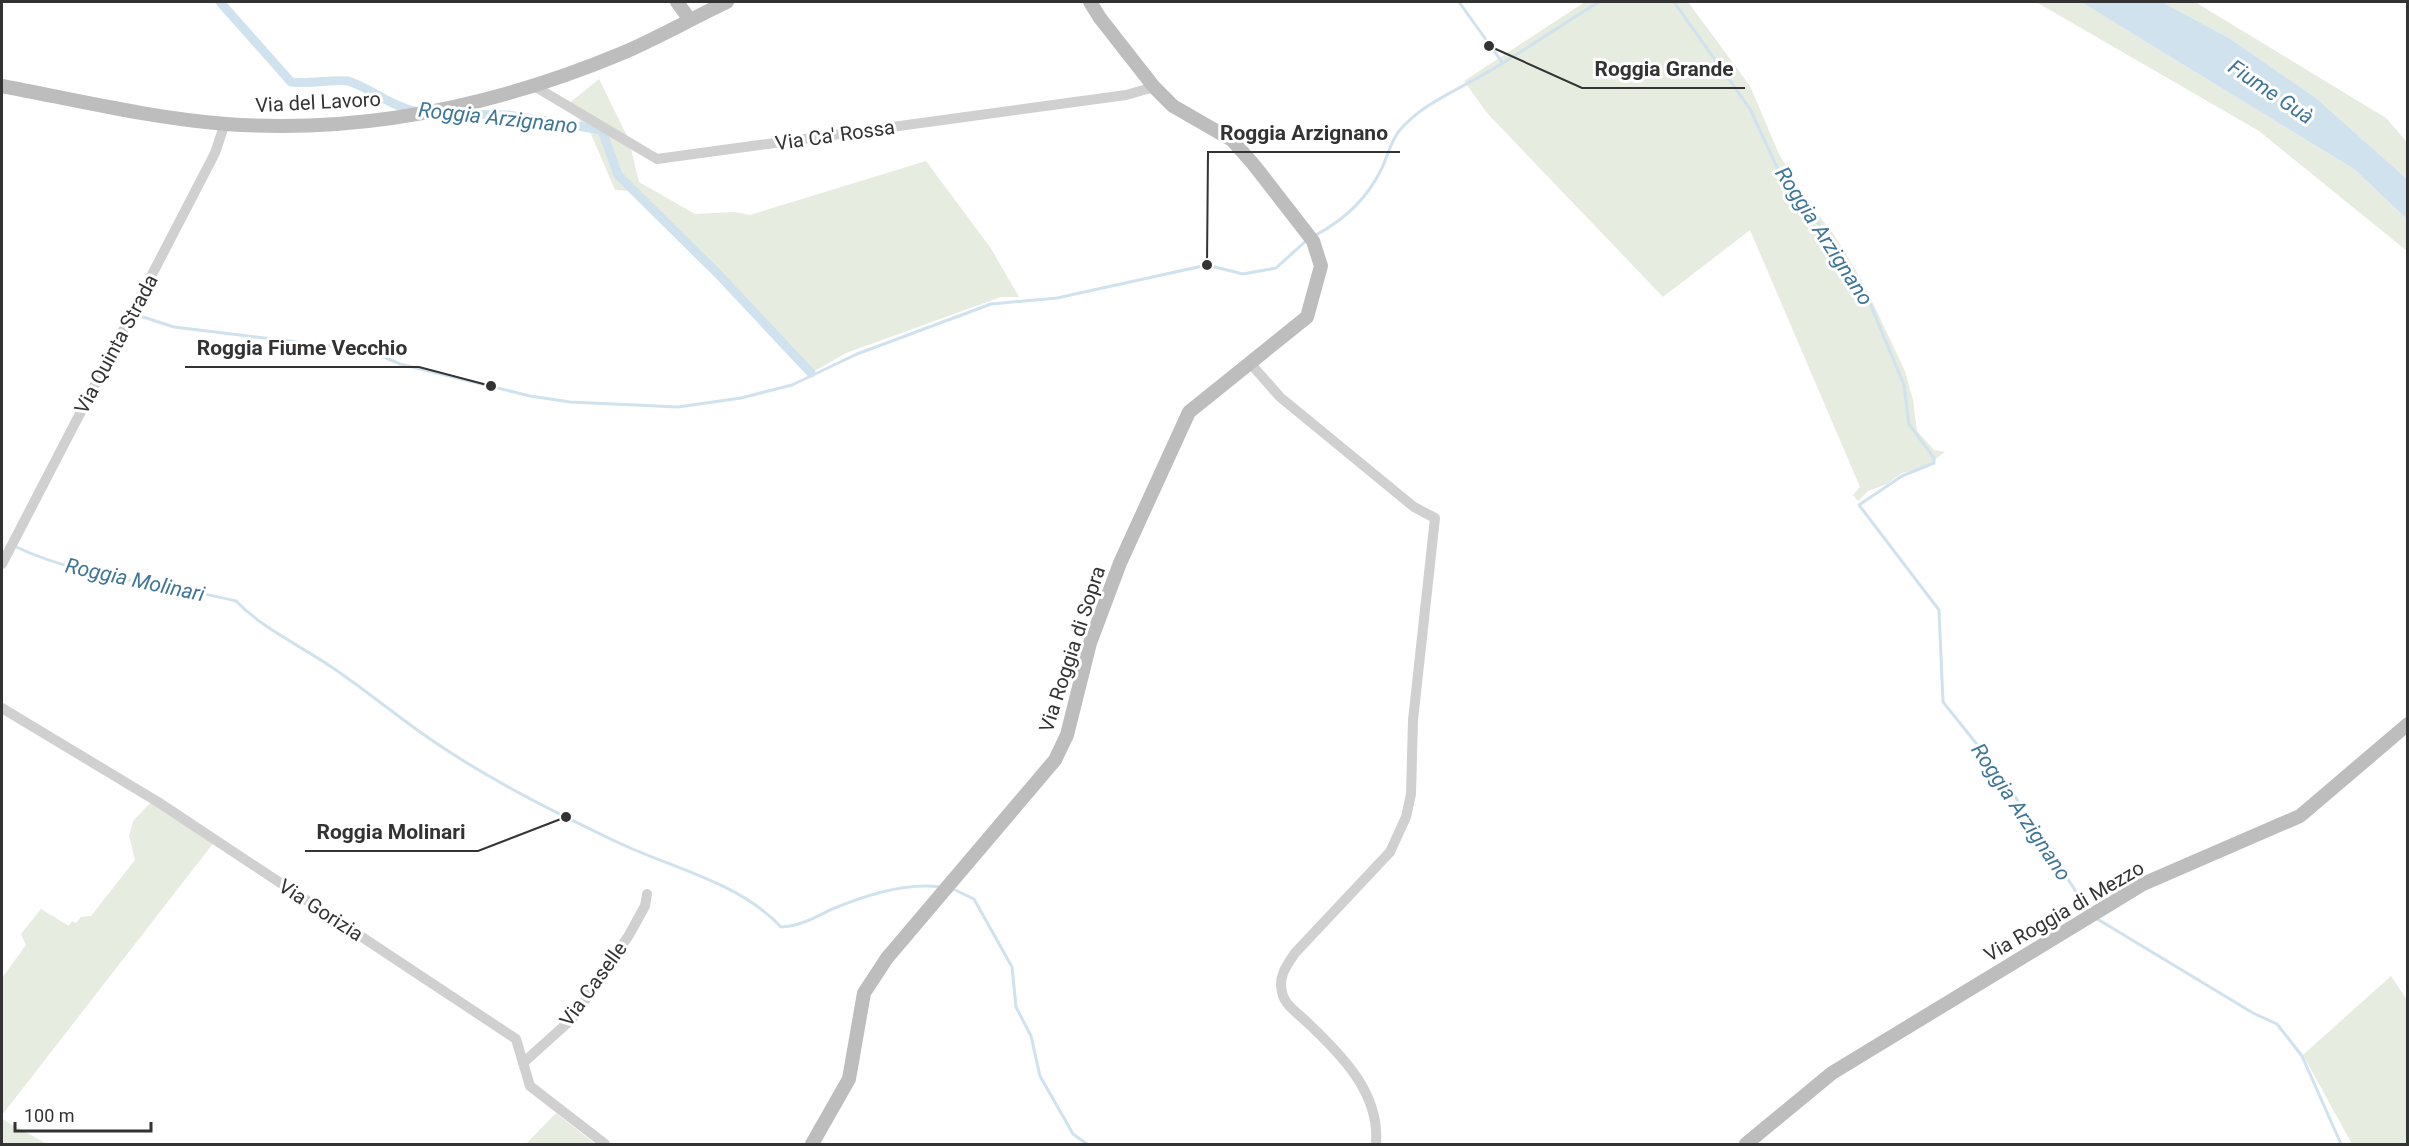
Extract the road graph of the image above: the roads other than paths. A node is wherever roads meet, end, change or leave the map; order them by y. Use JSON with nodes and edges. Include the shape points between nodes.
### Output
{"nodes":[{"id":1,"x":677,"y":2,"type":"edge"},
{"id":2,"x":727,"y":2,"type":"edge"},
{"id":3,"x":1090,"y":2,"type":"edge"},
{"id":4,"x":690,"y":20,"type":"junction"},
{"id":5,"x":2,"y":86,"type":"edge"},
{"id":6,"x":534,"y":86,"type":"junction"},
{"id":7,"x":1154,"y":87,"type":"junction"},
{"id":8,"x":225,"y":123,"type":"junction"},
{"id":9,"x":1250,"y":363,"type":"junction"},
{"id":10,"x":2,"y":564,"type":"edge"},
{"id":11,"x":2,"y":708,"type":"edge"},
{"id":12,"x":2408,"y":724,"type":"edge"},
{"id":13,"x":647,"y":894,"type":"dead end"},
{"id":14,"x":523,"y":1063,"type":"junction"},
{"id":15,"x":604,"y":1144,"type":"edge"},
{"id":16,"x":812,"y":1144,"type":"edge"},
{"id":17,"x":1376,"y":1144,"type":"edge"},
{"id":18,"x":1746,"y":1144,"type":"edge"}],
"edges":[{"from":1,"to":4,"type":"street"},
{"from":2,"to":4,"type":"street","name":"Via del Lavoro"},
{"from":3,"to":7,"type":"street"},
{"from":4,"to":6,"type":"street","name":"Via del Lavoro","via":[[625,52]]},
{"from":5,"to":8,"type":"street","name":"Via del Lavoro","via":[[166,117]]},
{"from":6,"to":7,"type":"street","name":"Via Ca' Rossa","via":[[657,159],[1126,95]]},
{"from":6,"to":8,"type":"street","name":"Via del Lavoro","via":[[428,113],[360,122]]},
{"from":7,"to":9,"type":"street","name":"Via Roggia di Sopra","via":[[1173,106],[1232,140],[1313,241],[1321,266],[1307,317]]},
{"from":8,"to":10,"type":"street","name":"Via Quinta Strada","via":[[215,153]]},
{"from":9,"to":16,"type":"street","name":"Via Roggia di Sopra","via":[[1189,412],[1116,573],[1090,643],[1067,735],[1054,760],[887,958],[864,993],[849,1079]]},
{"from":9,"to":17,"type":"street","via":[[1280,397],[1414,507],[1435,518],[1413,720],[1407,817],[1390,852],[1295,953],[1284,970],[1281,984],[1288,1004],[1367,1092],[1376,1119]]},
{"from":11,"to":14,"type":"street","name":"Via Gorizia","via":[[158,802],[516,1039]]},
{"from":12,"to":18,"type":"street","name":"Via Roggia di Mezzo","via":[[2300,816],[2143,884],[1832,1073]]},
{"from":13,"to":14,"type":"street","name":"Via Caselle","via":[[629,935],[573,1018]]},
{"from":14,"to":15,"type":"street","name":"Via Gorizia","via":[[530,1086]]}]}
